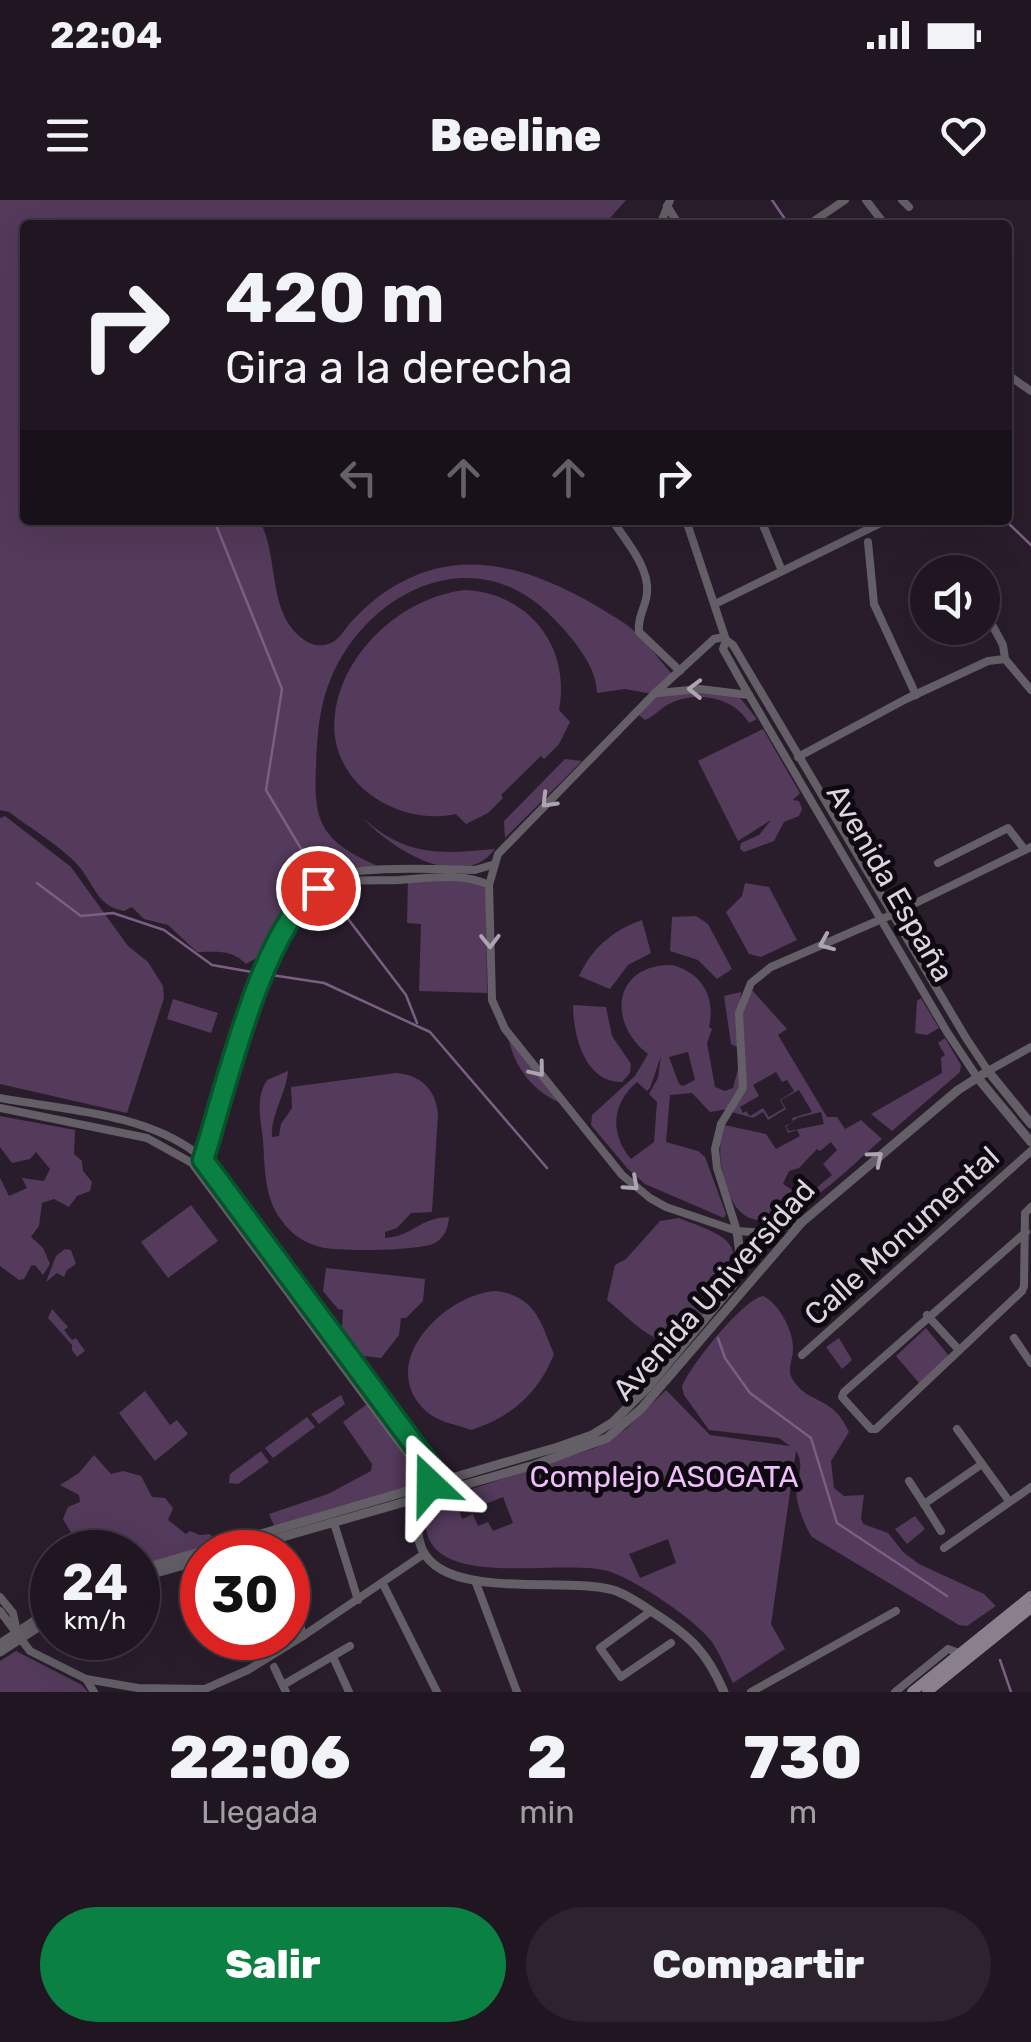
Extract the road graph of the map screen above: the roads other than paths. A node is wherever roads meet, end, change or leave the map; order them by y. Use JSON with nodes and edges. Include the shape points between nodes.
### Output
{"nodes":[{"id":1,"x":844,"y":200,"type":"edge"},
{"id":2,"x":815,"y":220,"type":"edge"},
{"id":3,"x":615,"y":525,"type":"edge"},
{"id":4,"x":688,"y":525,"type":"edge"},
{"id":5,"x":764,"y":525,"type":"edge"},
{"id":6,"x":877,"y":525,"type":"edge"},
{"id":7,"x":868,"y":542,"type":"dead end"},
{"id":8,"x":782,"y":571,"type":"junction"},
{"id":9,"x":715,"y":604,"type":"junction"},
{"id":10,"x":725,"y":639,"type":"junction"},
{"id":11,"x":1000,"y":639,"type":"edge"},
{"id":12,"x":1006,"y":659,"type":"junction"},
{"id":13,"x":680,"y":670,"type":"junction"},
{"id":14,"x":1031,"y":690,"type":"edge"},
{"id":15,"x":654,"y":694,"type":"junction"},
{"id":16,"x":749,"y":695,"type":"junction"},
{"id":17,"x":916,"y":695,"type":"junction"},
{"id":18,"x":761,"y":696,"type":"junction"},
{"id":19,"x":798,"y":757,"type":"junction"},
{"id":20,"x":1028,"y":849,"type":"edge"},
{"id":21,"x":938,"y":863,"type":"dead end"},
{"id":22,"x":492,"y":866,"type":"junction"},
{"id":23,"x":407,"y":875,"type":"junction"},
{"id":24,"x":489,"y":884,"type":"junction"},
{"id":25,"x":891,"y":914,"type":"junction"},
{"id":26,"x":881,"y":918,"type":"junction"},
{"id":27,"x":1031,"y":1047,"type":"edge"},
{"id":28,"x":988,"y":1071,"type":"junction"},
{"id":29,"x":977,"y":1077,"type":"junction"},
{"id":30,"x":0,"y":1098,"type":"edge"},
{"id":31,"x":0,"y":1108,"type":"edge"},
{"id":32,"x":1031,"y":1124,"type":"edge"},
{"id":33,"x":1031,"y":1142,"type":"edge"},
{"id":34,"x":1031,"y":1150,"type":"edge"},
{"id":35,"x":197,"y":1161,"type":"junction"},
{"id":36,"x":1031,"y":1207,"type":"edge"},
{"id":37,"x":802,"y":1222,"type":"junction"},
{"id":38,"x":736,"y":1232,"type":"junction"},
{"id":39,"x":1026,"y":1232,"type":"junction"},
{"id":40,"x":927,"y":1316,"type":"junction"},
{"id":41,"x":1014,"y":1338,"type":"dead end"},
{"id":42,"x":959,"y":1350,"type":"junction"},
{"id":43,"x":802,"y":1355,"type":"dead end"},
{"id":44,"x":1031,"y":1363,"type":"edge"},
{"id":45,"x":958,"y":1428,"type":"dead end"},
{"id":46,"x":982,"y":1464,"type":"junction"},
{"id":47,"x":908,"y":1481,"type":"dead end"},
{"id":48,"x":430,"y":1484,"type":"junction"},
{"id":49,"x":1031,"y":1487,"type":"edge"},
{"id":50,"x":424,"y":1498,"type":"junction"},
{"id":51,"x":1008,"y":1501,"type":"junction"},
{"id":52,"x":924,"y":1504,"type":"junction"},
{"id":53,"x":334,"y":1523,"type":"junction"},
{"id":54,"x":310,"y":1530,"type":"edge"},
{"id":55,"x":941,"y":1530,"type":"dead end"},
{"id":56,"x":944,"y":1548,"type":"dead end"},
{"id":57,"x":424,"y":1554,"type":"junction"},
{"id":58,"x":160,"y":1564,"type":"edge"},
{"id":59,"x":476,"y":1583,"type":"junction"},
{"id":60,"x":384,"y":1584,"type":"junction"},
{"id":61,"x":0,"y":1596,"type":"edge"},
{"id":62,"x":1031,"y":1596,"type":"edge"},
{"id":63,"x":358,"y":1600,"type":"junction"},
{"id":64,"x":1031,"y":1608,"type":"edge"},
{"id":65,"x":0,"y":1611,"type":"edge"},
{"id":66,"x":651,"y":1611,"type":"junction"},
{"id":67,"x":896,"y":1611,"type":"dead end"},
{"id":68,"x":30,"y":1626,"type":"edge"},
{"id":69,"x":30,"y":1629,"type":"edge"},
{"id":70,"x":310,"y":1631,"type":"edge"},
{"id":71,"x":19,"y":1635,"type":"junction"},
{"id":72,"x":671,"y":1643,"type":"dead end"},
{"id":73,"x":0,"y":1644,"type":"edge"},
{"id":74,"x":350,"y":1646,"type":"dead end"},
{"id":75,"x":0,"y":1652,"type":"edge"},
{"id":76,"x":959,"y":1654,"type":"junction"},
{"id":77,"x":332,"y":1656,"type":"junction"},
{"id":78,"x":262,"y":1660,"type":"edge"},
{"id":79,"x":274,"y":1667,"type":"dead end"},
{"id":80,"x":86,"y":1679,"type":"junction"},
{"id":81,"x":284,"y":1688,"type":"edge"},
{"id":82,"x":167,"y":1691,"type":"edge"},
{"id":83,"x":94,"y":1692,"type":"edge"},
{"id":84,"x":349,"y":1692,"type":"edge"},
{"id":85,"x":437,"y":1692,"type":"edge"},
{"id":86,"x":517,"y":1692,"type":"edge"},
{"id":87,"x":724,"y":1692,"type":"edge"},
{"id":88,"x":751,"y":1692,"type":"edge"},
{"id":89,"x":894,"y":1692,"type":"edge"},
{"id":90,"x":912,"y":1692,"type":"edge"},
{"id":91,"x":928,"y":1692,"type":"edge"}],
"edges":[{"from":1,"to":2,"type":"street"},
{"from":3,"to":13,"type":"street","via":[[644,571],[639,632]]},
{"from":4,"to":9,"type":"street"},
{"from":5,"to":8,"type":"street"},
{"from":6,"to":8,"type":"street"},
{"from":7,"to":17,"type":"street","via":[[874,604]]},
{"from":8,"to":9,"type":"street"},
{"from":9,"to":10,"type":"street"},
{"from":10,"to":13,"type":"street","via":[[714,638]]},
{"from":10,"to":16,"type":"street","name":"Avenida España","via":[[723,648]]},
{"from":10,"to":18,"type":"street","name":"Avenida España"},
{"from":11,"to":12,"type":"street"},
{"from":12,"to":14,"type":"street"},
{"from":12,"to":17,"type":"street"},
{"from":13,"to":15,"type":"street"},
{"from":16,"to":15,"type":"street","one_way":true,"via":[[681,688]]},
{"from":15,"to":22,"type":"street","one_way":true},
{"from":16,"to":18,"type":"street"},
{"from":16,"to":26,"type":"street","name":"Avenida España"},
{"from":17,"to":19,"type":"street"},
{"from":18,"to":19,"type":"street","name":"Avenida España"},
{"from":19,"to":25,"type":"street","name":"Avenida España"},
{"from":20,"to":21,"type":"street","via":[[1008,828]]},
{"from":20,"to":25,"type":"street"},
{"from":22,"to":23,"type":"street"},
{"from":22,"to":24,"type":"street"},
{"from":23,"to":24,"type":"street"},
{"from":23,"to":35,"type":"street","via":[[350,873],[298,898],[249,997]]},
{"from":24,"to":38,"type":"street","one_way":true,"via":[[492,1000],[505,1029],[631,1184],[666,1206]]},
{"from":25,"to":26,"type":"street"},
{"from":25,"to":28,"type":"street","name":"Avenida España"},
{"from":26,"to":29,"type":"street","name":"Avenida España"},
{"from":26,"to":38,"type":"street","one_way":true,"via":[[771,966],[744,996],[743,1088],[715,1149]]},
{"from":27,"to":28,"type":"street"},
{"from":28,"to":29,"type":"street","name":"Avenida Universidad"},
{"from":28,"to":32,"type":"street","name":"Avenida España"},
{"from":29,"to":33,"type":"street","name":"Avenida España"},
{"from":37,"to":29,"type":"street","name":"Avenida Universidad","one_way":true},
{"from":30,"to":35,"type":"street","via":[[131,1123],[165,1135]]},
{"from":31,"to":35,"type":"street","via":[[147,1138]]},
{"from":34,"to":43,"type":"street","name":"Calle Monumental"},
{"from":35,"to":48,"type":"street","via":[[430,1466]]},
{"from":36,"to":39,"type":"street"},
{"from":37,"to":38,"type":"street","via":[[766,1233]]},
{"from":37,"to":50,"type":"street","name":"Avenida Universidad","via":[[621,1428],[577,1451]]},
{"from":38,"to":48,"type":"street","name":"Avenida Universidad","via":[[741,1262],[734,1284],[614,1422],[578,1440]]},
{"from":39,"to":40,"type":"street"},
{"from":39,"to":42,"type":"street","via":[[1024,1289]]},
{"from":40,"to":42,"type":"street"},
{"from":40,"to":42,"type":"street","via":[[844,1392],[871,1428]]},
{"from":41,"to":44,"type":"street"},
{"from":45,"to":46,"type":"street"},
{"from":46,"to":51,"type":"street"},
{"from":46,"to":52,"type":"street"},
{"from":47,"to":52,"type":"street"},
{"from":48,"to":50,"type":"street"},
{"from":48,"to":58,"type":"street","name":"Avenida Universidad"},
{"from":49,"to":51,"type":"street"},
{"from":50,"to":53,"type":"street","name":"Avenida Universidad"},
{"from":50,"to":57,"type":"street","via":[[418,1528]]},
{"from":51,"to":56,"type":"street"},
{"from":52,"to":55,"type":"street"},
{"from":53,"to":54,"type":"street","name":"Avenida Universidad"},
{"from":53,"to":63,"type":"street"},
{"from":57,"to":59,"type":"street"},
{"from":57,"to":60,"type":"street"},
{"from":59,"to":66,"type":"street","via":[[614,1590]]},
{"from":59,"to":86,"type":"street"},
{"from":60,"to":63,"type":"street"},
{"from":60,"to":85,"type":"street"},
{"from":61,"to":71,"type":"street"},
{"from":62,"to":76,"type":"main road"},
{"from":63,"to":70,"type":"street"},
{"from":64,"to":91,"type":"main road"},
{"from":65,"to":71,"type":"street"},
{"from":66,"to":72,"type":"street","via":[[600,1648],[621,1677]]},
{"from":66,"to":87,"type":"street","via":[[692,1640]]},
{"from":67,"to":88,"type":"street"},
{"from":68,"to":71,"type":"street"},
{"from":69,"to":71,"type":"street"},
{"from":71,"to":73,"type":"street"},
{"from":71,"to":75,"type":"street"},
{"from":71,"to":80,"type":"street","via":[[38,1657]]},
{"from":74,"to":77,"type":"street"},
{"from":76,"to":89,"type":"street","via":[[948,1649]]},
{"from":76,"to":90,"type":"main road"},
{"from":77,"to":81,"type":"street"},
{"from":77,"to":84,"type":"street"},
{"from":78,"to":82,"type":"street","via":[[204,1689]]},
{"from":79,"to":81,"type":"street"},
{"from":80,"to":82,"type":"street"},
{"from":80,"to":83,"type":"street"}]}
